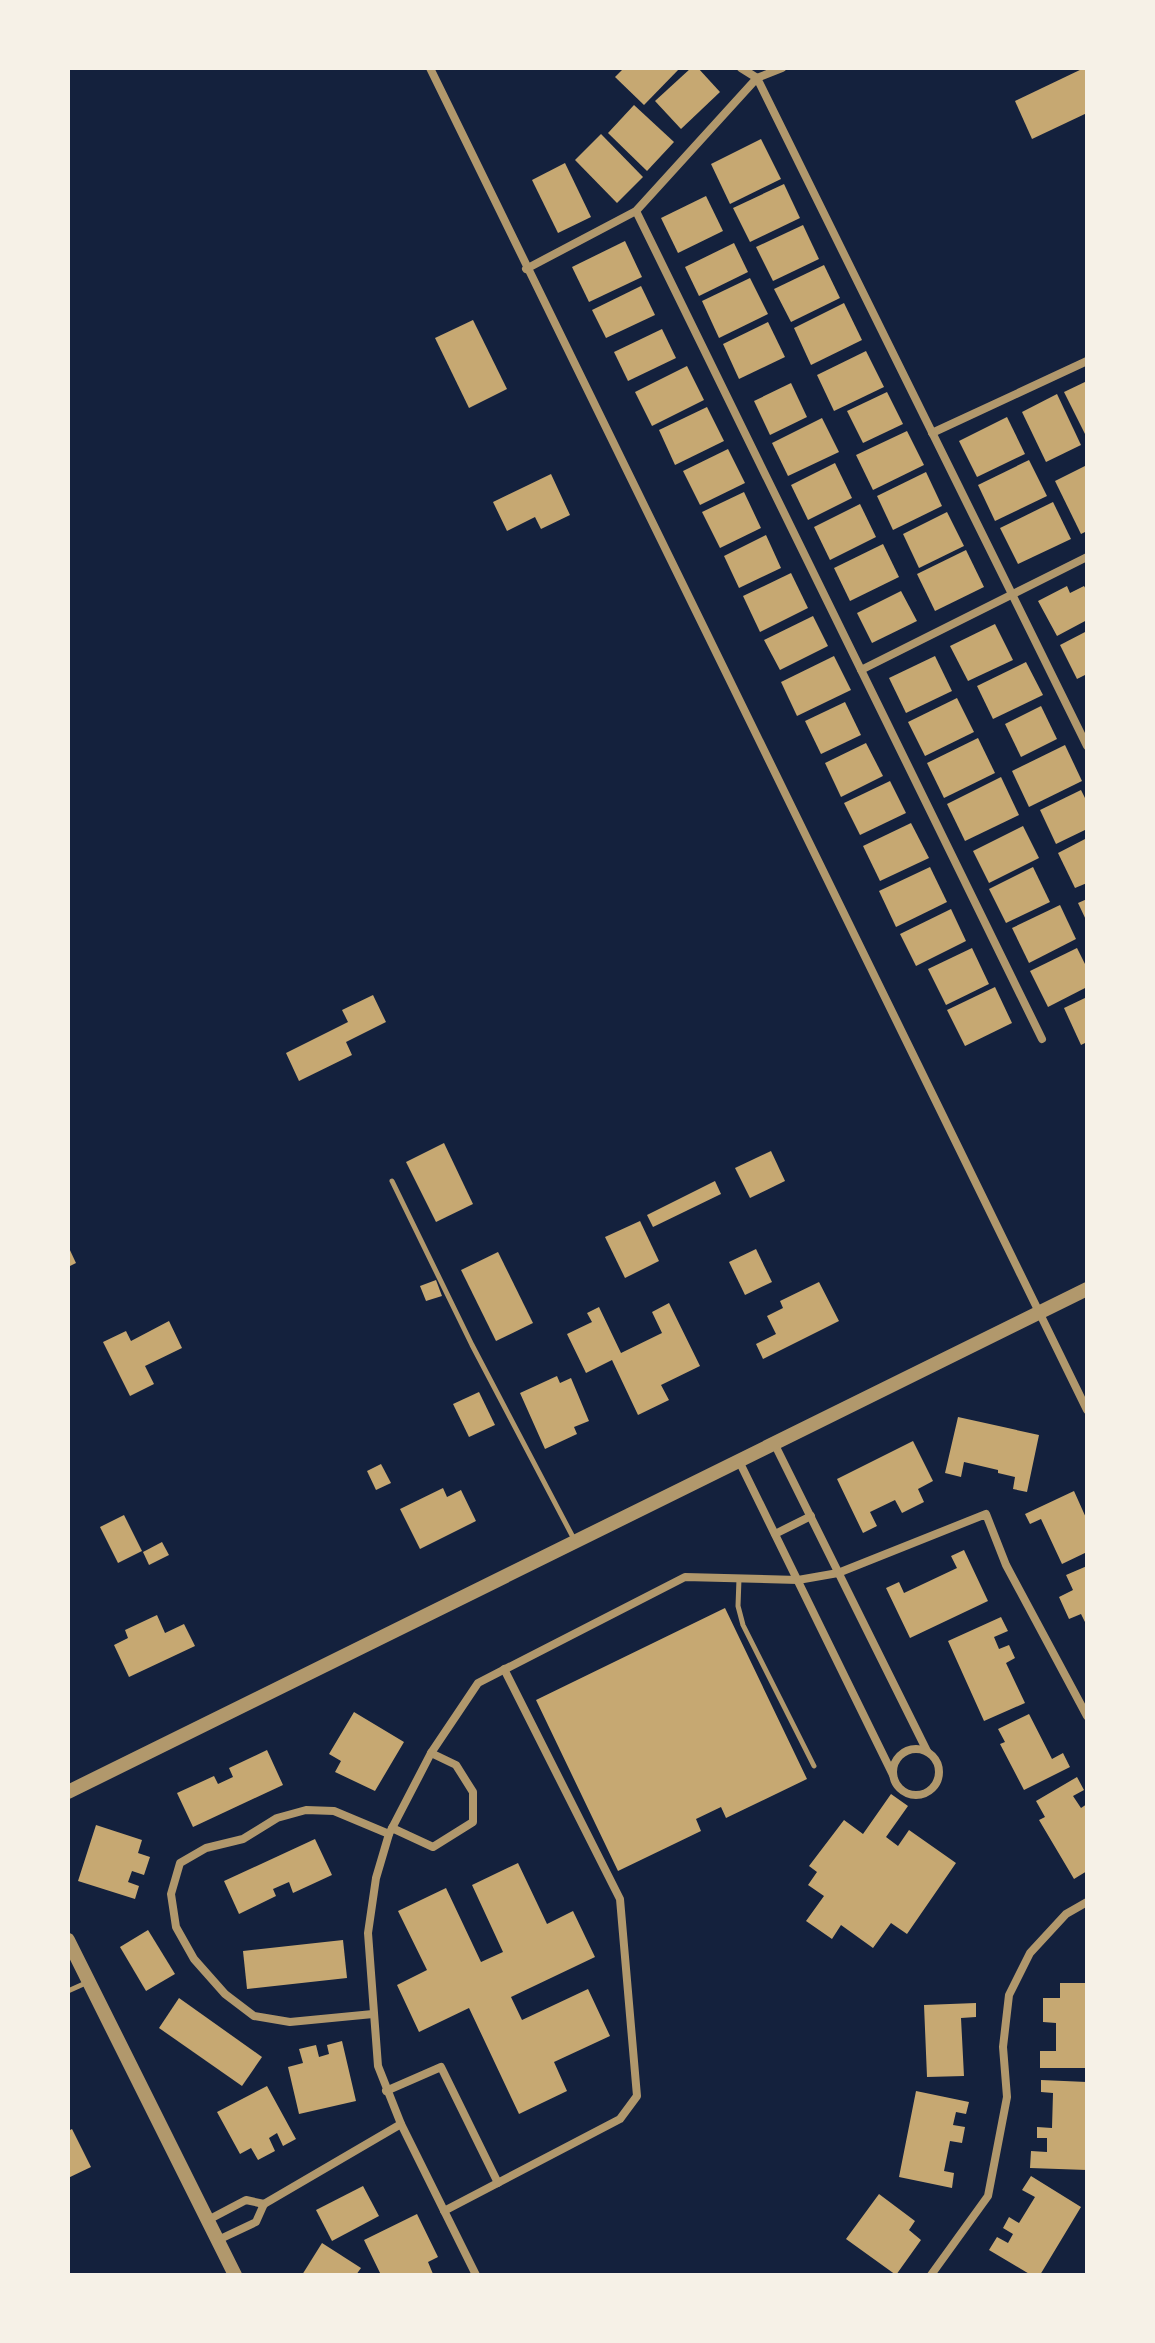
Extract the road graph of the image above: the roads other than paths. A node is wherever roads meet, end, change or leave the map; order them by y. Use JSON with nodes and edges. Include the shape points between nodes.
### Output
{"nodes":[{"id":1,"x":430,"y":68,"type":"edge"},
{"id":2,"x":741,"y":68,"type":"edge"},
{"id":3,"x":782,"y":68,"type":"edge"},
{"id":4,"x":757,"y":78,"type":"junction"},
{"id":5,"x":636,"y":211,"type":"junction"},
{"id":6,"x":526,"y":269,"type":"junction"},
{"id":7,"x":1087,"y":361,"type":"edge"},
{"id":8,"x":932,"y":433,"type":"junction"},
{"id":9,"x":1087,"y":557,"type":"edge"},
{"id":10,"x":1012,"y":594,"type":"junction"},
{"id":11,"x":861,"y":670,"type":"junction"},
{"id":12,"x":1087,"y":746,"type":"edge"},
{"id":13,"x":1042,"y":1039,"type":"dead end"},
{"id":14,"x":392,"y":1181,"type":"dead end"},
{"id":15,"x":1087,"y":1289,"type":"edge"},
{"id":16,"x":1039,"y":1313,"type":"junction"},
{"id":17,"x":1087,"y":1410,"type":"edge"},
{"id":18,"x":774,"y":1443,"type":"junction"},
{"id":19,"x":739,"y":1461,"type":"junction"},
{"id":20,"x":811,"y":1516,"type":"junction"},
{"id":21,"x":775,"y":1534,"type":"junction"},
{"id":22,"x":575,"y":1542,"type":"junction"},
{"id":23,"x":838,"y":1573,"type":"junction"},
{"id":24,"x":739,"y":1578,"type":"junction"},
{"id":25,"x":798,"y":1580,"type":"junction"},
{"id":26,"x":504,"y":1669,"type":"junction"},
{"id":27,"x":1087,"y":1716,"type":"edge"},
{"id":28,"x":927,"y":1751,"type":"junction"},
{"id":29,"x":431,"y":1753,"type":"junction"},
{"id":30,"x":814,"y":1766,"type":"dead end"},
{"id":31,"x":893,"y":1775,"type":"junction"},
{"id":32,"x":68,"y":1792,"type":"edge"},
{"id":33,"x":391,"y":1831,"type":"junction"},
{"id":34,"x":1087,"y":1902,"type":"edge"},
{"id":35,"x":68,"y":1940,"type":"edge"},
{"id":36,"x":89,"y":1982,"type":"junction"},
{"id":37,"x":68,"y":1991,"type":"edge"},
{"id":38,"x":373,"y":2014,"type":"junction"},
{"id":39,"x":386,"y":2091,"type":"junction"},
{"id":40,"x":401,"y":2124,"type":"junction"},
{"id":41,"x":498,"y":2183,"type":"junction"},
{"id":42,"x":264,"y":2204,"type":"junction"},
{"id":43,"x":444,"y":2211,"type":"junction"},
{"id":44,"x":208,"y":2220,"type":"junction"},
{"id":45,"x":218,"y":2240,"type":"junction"},
{"id":46,"x":235,"y":2275,"type":"edge"},
{"id":47,"x":476,"y":2275,"type":"edge"},
{"id":48,"x":931,"y":2275,"type":"edge"}],
"edges":[{"from":1,"to":6,"type":"street"},
{"from":2,"to":4,"type":"street"},
{"from":3,"to":4,"type":"street"},
{"from":4,"to":5,"type":"street"},
{"from":4,"to":8,"type":"street"},
{"from":5,"to":6,"type":"street"},
{"from":5,"to":11,"type":"street"},
{"from":6,"to":16,"type":"street"},
{"from":7,"to":8,"type":"street"},
{"from":8,"to":10,"type":"street"},
{"from":9,"to":10,"type":"street"},
{"from":10,"to":11,"type":"street"},
{"from":10,"to":12,"type":"street"},
{"from":11,"to":13,"type":"street"},
{"from":14,"to":22,"type":"lane"},
{"from":15,"to":16,"type":"street"},
{"from":16,"to":17,"type":"street"},
{"from":16,"to":18,"type":"street"},
{"from":18,"to":19,"type":"street"},
{"from":18,"to":20,"type":"street"},
{"from":19,"to":21,"type":"street"},
{"from":19,"to":22,"type":"street"},
{"from":20,"to":21,"type":"street"},
{"from":20,"to":23,"type":"street"},
{"from":21,"to":25,"type":"street"},
{"from":22,"to":32,"type":"street"},
{"from":23,"to":25,"type":"street"},
{"from":23,"to":27,"type":"street","via":[[986,1514],[1006,1565]]},
{"from":23,"to":28,"type":"street"},
{"from":24,"to":25,"type":"street"},
{"from":24,"to":26,"type":"street","via":[[685,1577]]},
{"from":24,"to":30,"type":"lane","via":[[743,1625]]},
{"from":25,"to":31,"type":"street"},
{"from":26,"to":29,"type":"street","via":[[478,1683]]},
{"from":26,"to":41,"type":"street","via":[[620,1899],[637,2096],[620,2119]]},
{"from":28,"to":31,"type":"street","via":[[906,1750],[895,1760]]},
{"from":28,"to":31,"type":"street","via":[[940,1768],[937,1783],[926,1793],[905,1792]]},
{"from":29,"to":33,"type":"street"},
{"from":29,"to":33,"type":"street","via":[[456,1765],[473,1792],[473,1822],[433,1847]]},
{"from":33,"to":38,"type":"street","via":[[376,1878],[368,1933]]},
{"from":33,"to":38,"type":"street","via":[[334,1811],[306,1810],[277,1818],[243,1839],[206,1848],[180,1863],[171,1894],[176,1927],[194,1959],[225,1994],[254,2016],[290,2022]]},
{"from":34,"to":48,"type":"street","via":[[1066,1914],[1030,1953],[1009,1995],[1003,2047],[1007,2097],[988,2196]]},
{"from":35,"to":36,"type":"street"},
{"from":36,"to":37,"type":"lane"},
{"from":36,"to":44,"type":"street"},
{"from":38,"to":39,"type":"street"},
{"from":39,"to":40,"type":"street"},
{"from":39,"to":41,"type":"street","via":[[441,2067]]},
{"from":40,"to":42,"type":"street"},
{"from":40,"to":43,"type":"street"},
{"from":41,"to":43,"type":"street"},
{"from":42,"to":44,"type":"street","via":[[246,2200]]},
{"from":42,"to":45,"type":"street","via":[[256,2222]]},
{"from":43,"to":47,"type":"street"},
{"from":44,"to":45,"type":"street"},
{"from":45,"to":46,"type":"street"}]}
